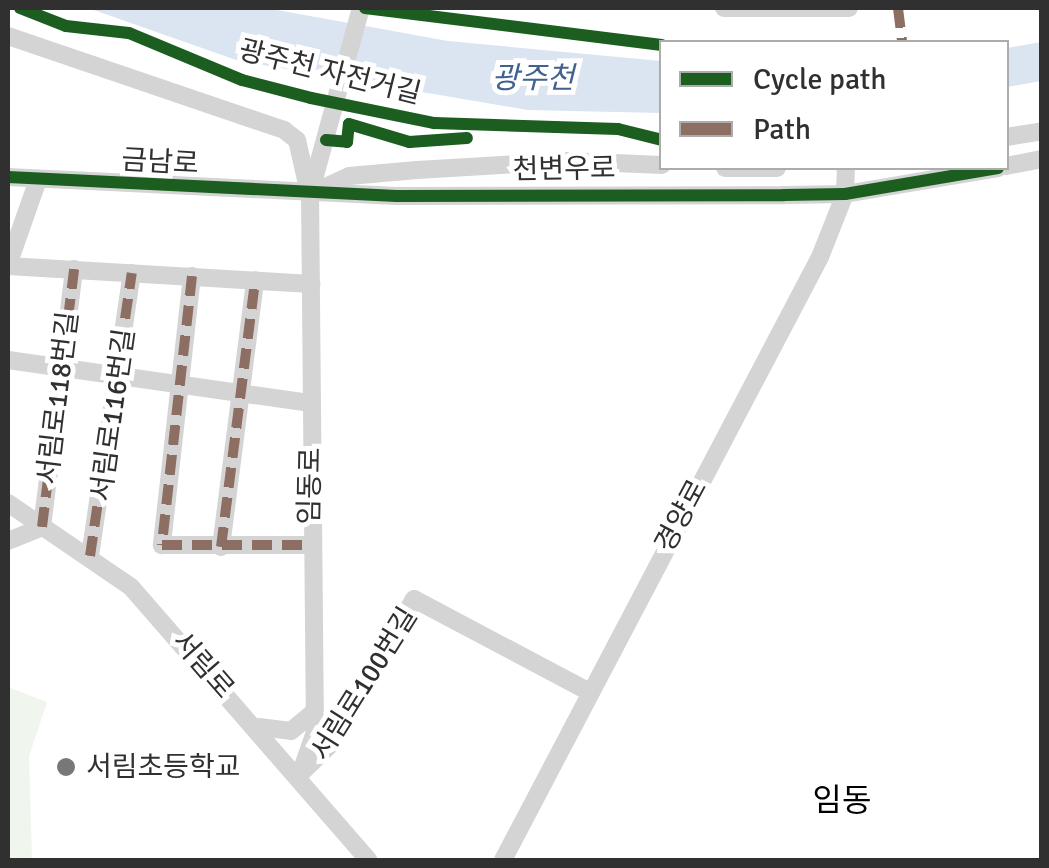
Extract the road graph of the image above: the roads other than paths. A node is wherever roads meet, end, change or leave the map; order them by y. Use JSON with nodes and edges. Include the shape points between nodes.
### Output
{"nodes":[{"id":1,"x":361,"y":8,"type":"edge"},
{"id":2,"x":724,"y":8,"type":"edge"},
{"id":3,"x":849,"y":8,"type":"edge"},
{"id":4,"x":822,"y":9,"type":"edge"},
{"id":5,"x":8,"y":36,"type":"edge"},
{"id":6,"x":1042,"y":131,"type":"edge"},
{"id":7,"x":1009,"y":136,"type":"edge"},
{"id":8,"x":1042,"y":160,"type":"edge"},
{"id":9,"x":659,"y":165,"type":"edge"},
{"id":10,"x":1009,"y":166,"type":"edge"},
{"id":11,"x":846,"y":170,"type":"edge"},
{"id":12,"x":986,"y":170,"type":"edge"},
{"id":13,"x":8,"y":177,"type":"edge"},
{"id":14,"x":38,"y":180,"type":"junction"},
{"id":15,"x":310,"y":194,"type":"junction"},
{"id":16,"x":845,"y":194,"type":"junction"},
{"id":17,"x":8,"y":266,"type":"edge"},
{"id":18,"x":74,"y":269,"type":"junction"},
{"id":19,"x":132,"y":272,"type":"junction"},
{"id":20,"x":192,"y":276,"type":"junction"},
{"id":21,"x":255,"y":280,"type":"junction"},
{"id":22,"x":310,"y":284,"type":"junction"},
{"id":23,"x":8,"y":360,"type":"edge"},
{"id":24,"x":60,"y":368,"type":"junction"},
{"id":25,"x":119,"y":376,"type":"junction"},
{"id":26,"x":179,"y":384,"type":"junction"},
{"id":27,"x":242,"y":393,"type":"junction"},
{"id":28,"x":311,"y":403,"type":"junction"},
{"id":29,"x":8,"y":503,"type":"edge"},
{"id":30,"x":42,"y":527,"type":"junction"},
{"id":31,"x":8,"y":541,"type":"edge"},
{"id":32,"x":308,"y":545,"type":"junction"},
{"id":33,"x":221,"y":547,"type":"junction"},
{"id":34,"x":90,"y":556,"type":"junction"},
{"id":35,"x":588,"y":691,"type":"junction"},
{"id":36,"x":315,"y":711,"type":"junction"},
{"id":37,"x":256,"y":725,"type":"junction"},
{"id":38,"x":300,"y":774,"type":"junction"},
{"id":39,"x":368,"y":860,"type":"edge"},
{"id":40,"x":503,"y":860,"type":"edge"}],
"edges":[{"from":1,"to":15,"type":"street"},
{"from":2,"to":4,"type":"street"},
{"from":3,"to":4,"type":"street"},
{"from":5,"to":15,"type":"street","via":[[284,130],[297,140]]},
{"from":6,"to":7,"type":"street"},
{"from":8,"to":10,"type":"street"},
{"from":9,"to":15,"type":"street","name":"천변우로","via":[[567,161],[366,174]]},
{"from":11,"to":16,"type":"street","name":"경양로"},
{"from":12,"to":16,"type":"street","name":"천변우로"},
{"from":13,"to":14,"type":"street","name":"금남로"},
{"from":14,"to":15,"type":"street","name":"금남로"},
{"from":14,"to":17,"type":"street"},
{"from":15,"to":16,"type":"street","name":"천변우로"},
{"from":15,"to":22,"type":"street","name":"임동로"},
{"from":16,"to":35,"type":"street","name":"경양로","via":[[820,257]]},
{"from":17,"to":18,"type":"street"},
{"from":18,"to":19,"type":"street"},
{"from":18,"to":24,"type":"street","name":"서림로118번길"},
{"from":19,"to":20,"type":"street"},
{"from":19,"to":25,"type":"street","name":"서림로116번길"},
{"from":20,"to":21,"type":"street"},
{"from":20,"to":26,"type":"street"},
{"from":21,"to":22,"type":"street"},
{"from":21,"to":27,"type":"street"},
{"from":22,"to":28,"type":"street","name":"임동로"},
{"from":23,"to":24,"type":"street"},
{"from":24,"to":25,"type":"street"},
{"from":24,"to":30,"type":"street","name":"서림로118번길"},
{"from":25,"to":26,"type":"street"},
{"from":25,"to":34,"type":"street","name":"서림로116번길"},
{"from":26,"to":27,"type":"street"},
{"from":26,"to":33,"type":"street","via":[[162,545]]},
{"from":27,"to":28,"type":"street"},
{"from":27,"to":33,"type":"street"},
{"from":28,"to":32,"type":"street","name":"임동로"},
{"from":29,"to":30,"type":"street","name":"서림로"},
{"from":30,"to":31,"type":"street"},
{"from":30,"to":34,"type":"street","name":"서림로"},
{"from":32,"to":33,"type":"street"},
{"from":32,"to":36,"type":"street","name":"임동로"},
{"from":34,"to":37,"type":"street","name":"서림로","via":[[132,587]]},
{"from":35,"to":38,"type":"street","name":"서림로100번길","via":[[414,599],[331,744]]},
{"from":35,"to":40,"type":"street","name":"경양로"},
{"from":36,"to":37,"type":"street","via":[[291,731]]},
{"from":36,"to":38,"type":"street","name":"임동로","via":[[314,741]]},
{"from":37,"to":38,"type":"street","name":"서림로"},
{"from":38,"to":39,"type":"street","name":"서림로"}]}
